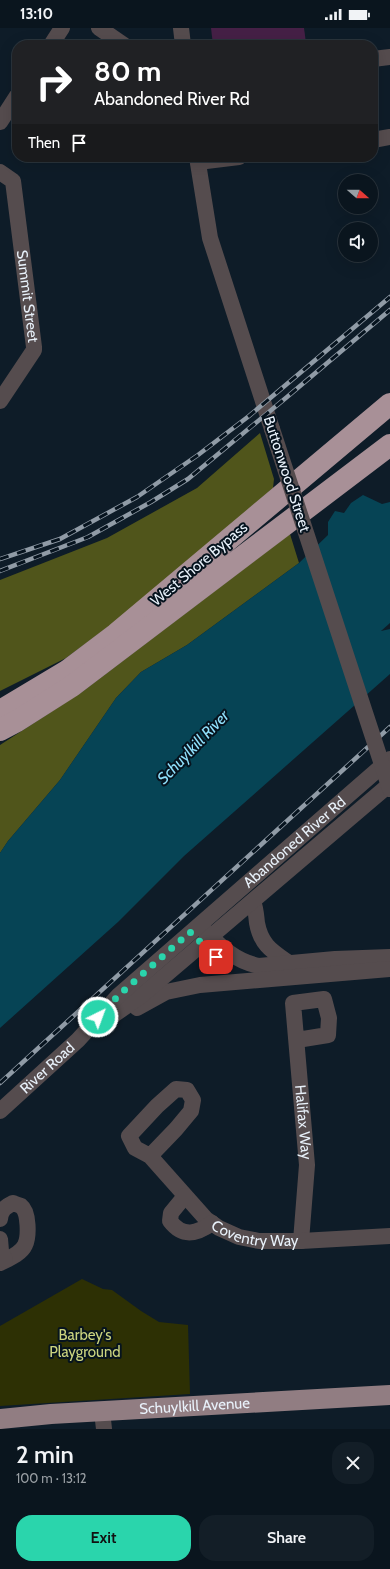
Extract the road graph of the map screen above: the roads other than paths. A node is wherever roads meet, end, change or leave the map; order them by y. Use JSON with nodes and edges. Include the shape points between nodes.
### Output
{"nodes":[{"id":1,"x":62,"y":28,"type":"edge"},
{"id":2,"x":99,"y":28,"type":"edge"},
{"id":3,"x":181,"y":28,"type":"edge"},
{"id":4,"x":54,"y":40,"type":"edge"},
{"id":5,"x":117,"y":40,"type":"edge"},
{"id":6,"x":182,"y":40,"type":"edge"},
{"id":7,"x":390,"y":57,"type":"edge"},
{"id":8,"x":378,"y":58,"type":"edge"},
{"id":9,"x":12,"y":104,"type":"edge"},
{"id":10,"x":0,"y":122,"type":"edge"},
{"id":11,"x":390,"y":137,"type":"edge"},
{"id":12,"x":378,"y":139,"type":"edge"},
{"id":13,"x":198,"y":162,"type":"edge"},
{"id":14,"x":0,"y":172,"type":"edge"},
{"id":15,"x":0,"y":401,"type":"edge"},
{"id":16,"x":390,"y":404,"type":"edge"},
{"id":17,"x":390,"y":445,"type":"edge"},
{"id":18,"x":0,"y":711,"type":"edge"},
{"id":19,"x":0,"y":730,"type":"edge"},
{"id":20,"x":390,"y":759,"type":"edge"},
{"id":21,"x":390,"y":784,"type":"edge"},
{"id":22,"x":390,"y":788,"type":"edge"},
{"id":23,"x":254,"y":901,"type":"junction"},
{"id":24,"x":194,"y":928,"type":"junction"},
{"id":25,"x":207,"y":941,"type":"junction"},
{"id":26,"x":390,"y":945,"type":"edge"},
{"id":27,"x":390,"y":957,"type":"edge"},
{"id":28,"x":289,"y":963,"type":"junction"},
{"id":29,"x":383,"y":968,"type":"edge"},
{"id":30,"x":262,"y":980,"type":"junction"},
{"id":31,"x":78,"y":1040,"type":"junction"},
{"id":32,"x":297,"y":1040,"type":"junction"},
{"id":33,"x":0,"y":1111,"type":"edge"},
{"id":34,"x":150,"y":1156,"type":"dead end"},
{"id":35,"x":185,"y":1196,"type":"junction"},
{"id":36,"x":0,"y":1219,"type":"edge"},
{"id":37,"x":212,"y":1223,"type":"junction"},
{"id":38,"x":390,"y":1236,"type":"edge"},
{"id":39,"x":0,"y":1239,"type":"edge"},
{"id":40,"x":301,"y":1241,"type":"junction"},
{"id":41,"x":2,"y":1262,"type":"edge"},
{"id":42,"x":390,"y":1395,"type":"edge"},
{"id":43,"x":103,"y":1420,"type":"edge"},
{"id":44,"x":1,"y":1422,"type":"edge"}],
"edges":[{"from":1,"to":4,"type":"street"},
{"from":2,"to":5,"type":"street"},
{"from":3,"to":6,"type":"street"},
{"from":7,"to":8,"type":"street"},
{"from":9,"to":10,"type":"street"},
{"from":11,"to":12,"type":"street"},
{"from":13,"to":22,"type":"street","name":"Buttonwood Street","bridge":true,"via":[[210,238]]},
{"from":14,"to":15,"type":"street","name":"Summit Street","via":[[13,181],[34,347]]},
{"from":16,"to":18,"type":"highway","name":"West Shore Bypass","via":[[116,634],[67,671]]},
{"from":17,"to":19,"type":"highway","name":"West Shore Bypass","via":[[72,686]]},
{"from":20,"to":24,"type":"street","name":"Abandoned River Rd"},
{"from":21,"to":23,"type":"street","name":"Abandoned River Rd"},
{"from":23,"to":25,"type":"street","name":"Abandoned River Rd"},
{"from":23,"to":28,"type":"street","name":"Abandoned River Rd","via":[[260,934],[265,945]]},
{"from":24,"to":25,"type":"street"},
{"from":24,"to":31,"type":"street","name":"River Road","via":[[119,995]]},
{"from":25,"to":28,"type":"street","via":[[248,964],[272,966]]},
{"from":25,"to":30,"type":"street","via":[[232,968]]},
{"from":25,"to":31,"type":"street","name":"Abandoned River Rd","via":[[141,996]]},
{"from":26,"to":29,"type":"street"},
{"from":27,"to":29,"type":"street"},
{"from":28,"to":29,"type":"street","via":[[328,959]]},
{"from":29,"to":30,"type":"street"},
{"from":30,"to":31,"type":"street","via":[[166,992]]},
{"from":31,"to":33,"type":"street","name":"River Road"},
{"from":32,"to":32,"type":"street","name":"Halifax Way","via":[[328,1035],[330,1018],[324,999],[293,1003]]},
{"from":32,"to":40,"type":"street","name":"Halifax Way","via":[[307,1165]]},
{"from":34,"to":35,"type":"street","name":"Coventry Way"},
{"from":35,"to":37,"type":"street","name":"Coventry Way"},
{"from":35,"to":37,"type":"street","via":[[171,1213],[170,1222],[174,1227],[191,1234]]},
{"from":36,"to":41,"type":"street","via":[[0,1213],[5,1206],[13,1202],[22,1207],[26,1214],[28,1235],[25,1246]]},
{"from":37,"to":40,"type":"street","name":"Coventry Way","via":[[239,1237],[259,1241]]},
{"from":38,"to":40,"type":"street","name":"Coventry Way"},
{"from":39,"to":41,"type":"street"},
{"from":42,"to":43,"type":"main road","name":"Schuylkill Avenue"},
{"from":43,"to":44,"type":"main road","name":"Schuylkill Avenue","via":[[51,1414]]}]}
